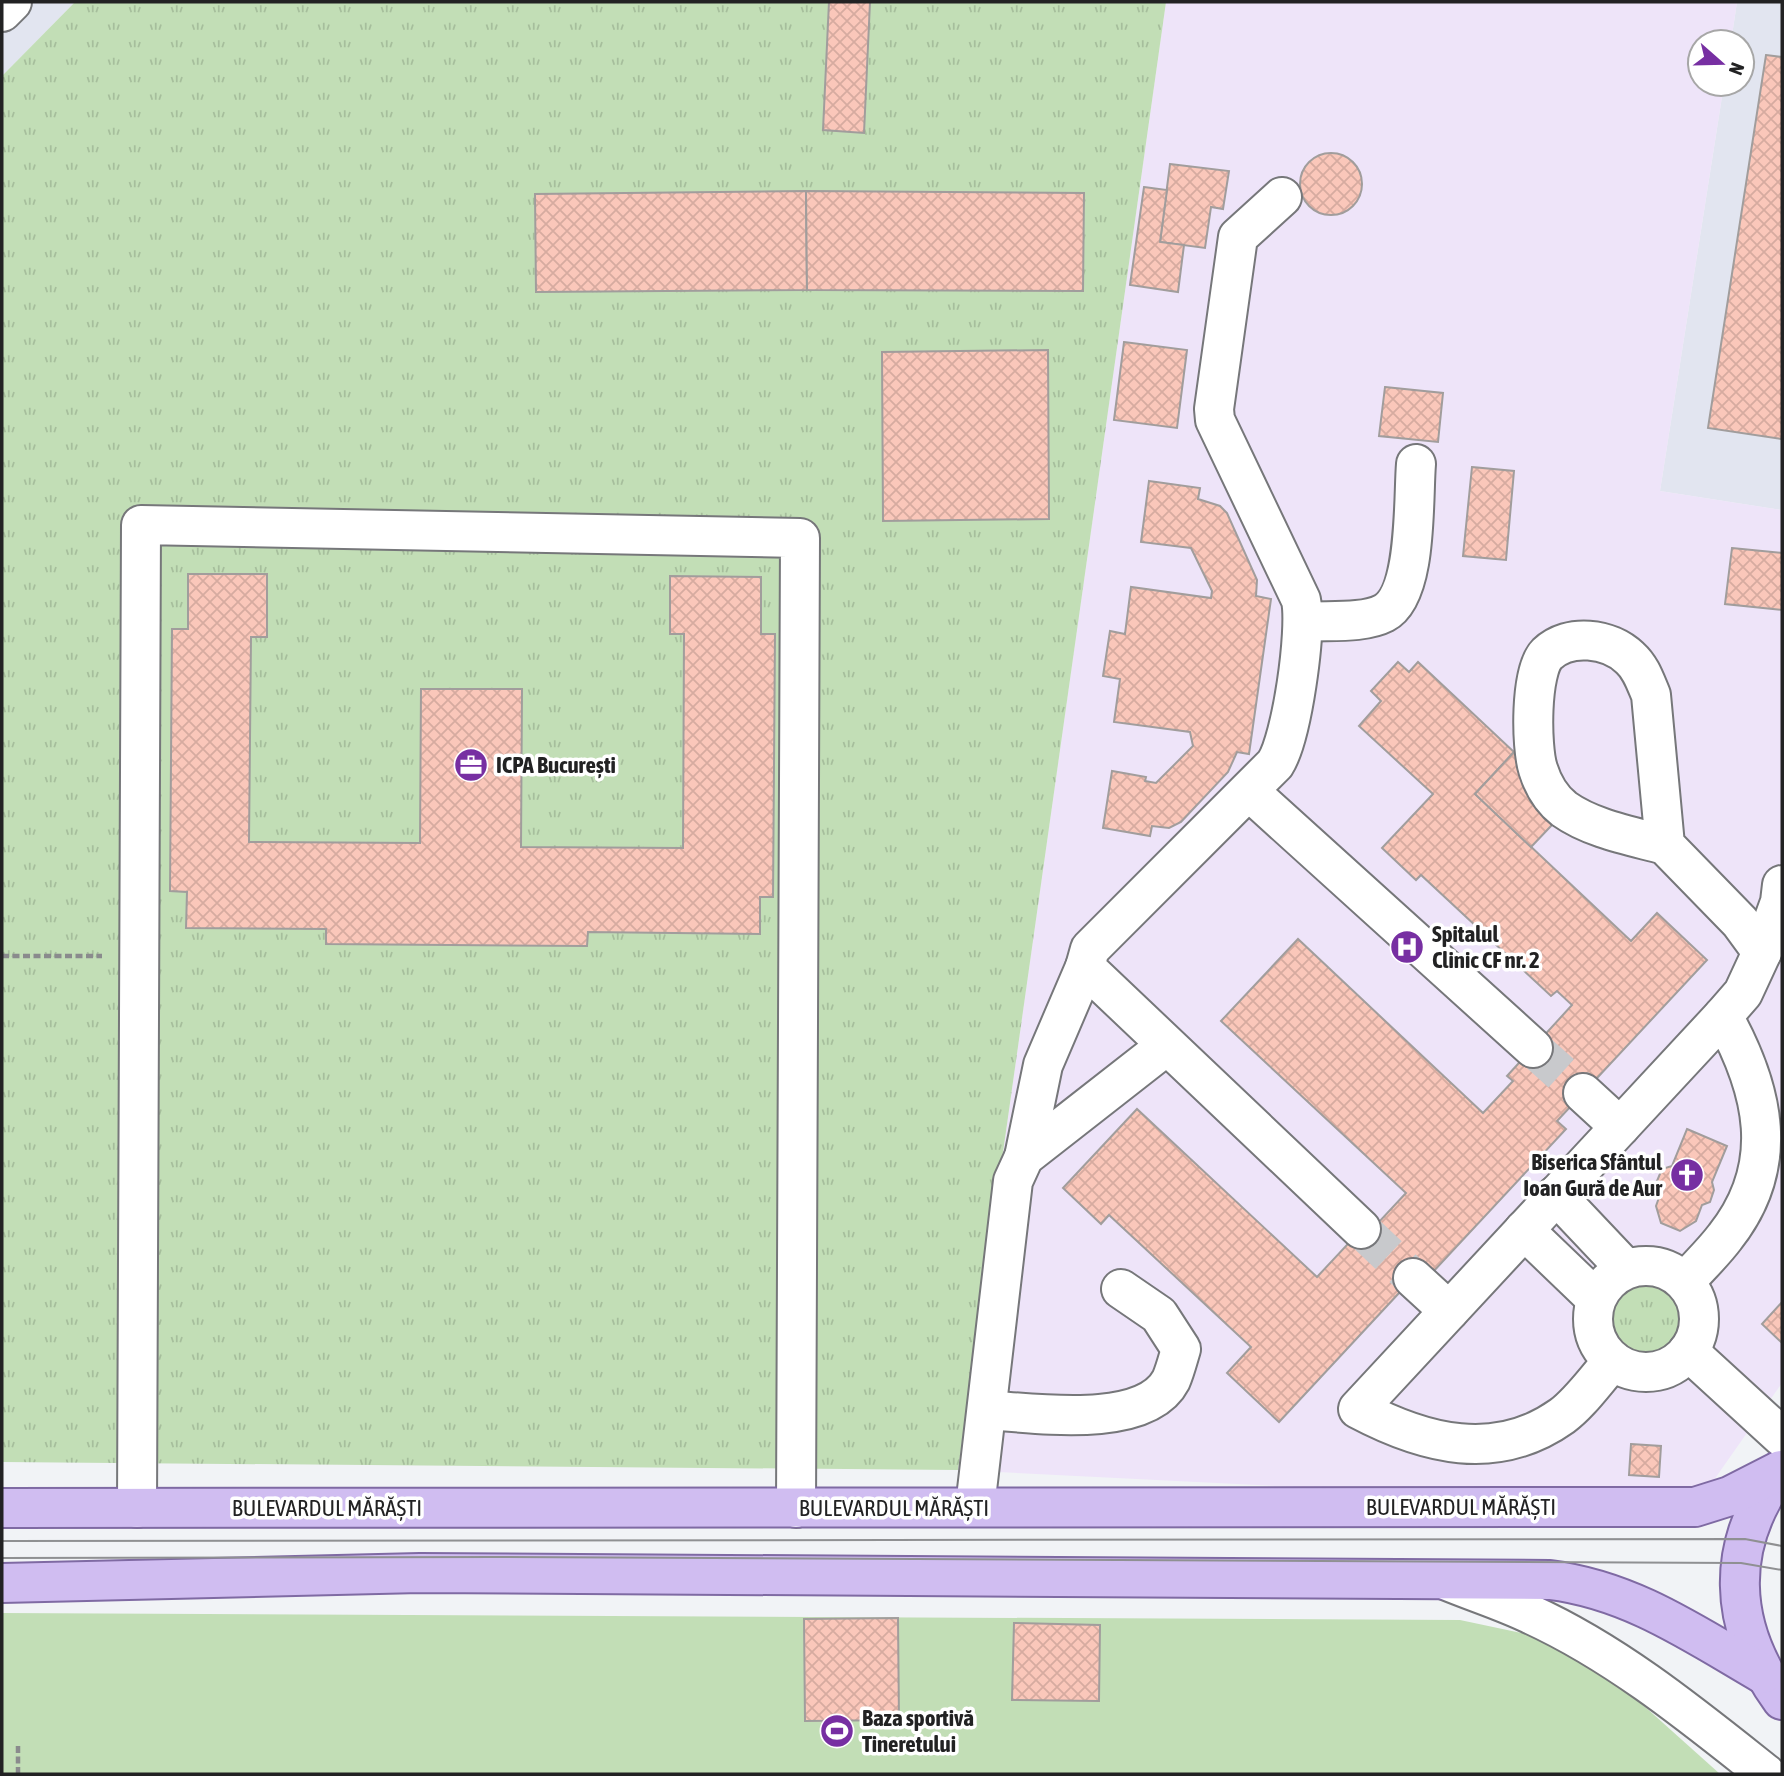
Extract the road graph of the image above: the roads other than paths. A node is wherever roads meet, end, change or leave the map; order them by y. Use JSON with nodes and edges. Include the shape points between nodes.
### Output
{"nodes":[{"id":1,"x":12,"y":2,"type":"edge"},
{"id":2,"x":2,"y":12,"type":"edge"},
{"id":3,"x":1282,"y":197,"type":"dead end"},
{"id":4,"x":1416,"y":464,"type":"dead end"},
{"id":5,"x":1304,"y":622,"type":"junction"},
{"id":6,"x":1249,"y":791,"type":"junction"},
{"id":7,"x":1665,"y":845,"type":"junction"},
{"id":8,"x":1782,"y":885,"type":"edge"},
{"id":9,"x":1762,"y":952,"type":"junction"},
{"id":10,"x":1085,"y":967,"type":"junction"},
{"id":11,"x":1723,"y":1016,"type":"junction"},
{"id":12,"x":1166,"y":1046,"type":"junction"},
{"id":13,"x":1533,"y":1048,"type":"tunnel mouth"},
{"id":14,"x":1583,"y":1093,"type":"tunnel mouth"},
{"id":15,"x":1620,"y":1126,"type":"junction"},
{"id":16,"x":1024,"y":1157,"type":"junction"},
{"id":17,"x":1556,"y":1195,"type":"junction"},
{"id":18,"x":1361,"y":1229,"type":"tunnel mouth"},
{"id":19,"x":1524,"y":1230,"type":"junction"},
{"id":20,"x":1626,"y":1269,"type":"junction"},
{"id":21,"x":1413,"y":1278,"type":"tunnel mouth"},
{"id":22,"x":1685,"y":1282,"type":"junction"},
{"id":23,"x":1121,"y":1289,"type":"dead end"},
{"id":24,"x":1597,"y":1299,"type":"junction"},
{"id":25,"x":1449,"y":1311,"type":"junction"},
{"id":26,"x":1688,"y":1352,"type":"junction"},
{"id":27,"x":1613,"y":1361,"type":"junction"},
{"id":28,"x":986,"y":1410,"type":"junction"},
{"id":29,"x":1781,"y":1459,"type":"edge"},
{"id":30,"x":975,"y":1507,"type":"junction"},
{"id":31,"x":2,"y":1508,"type":"edge"},
{"id":32,"x":137,"y":1508,"type":"junction"},
{"id":33,"x":796,"y":1508,"type":"junction"},
{"id":34,"x":1445,"y":1580,"type":"junction"},
{"id":35,"x":2,"y":1583,"type":"edge"},
{"id":36,"x":1773,"y":1687,"type":"edge"},
{"id":37,"x":1766,"y":1774,"type":"edge"}],
"edges":[{"from":1,"to":2,"type":"street"},
{"from":3,"to":5,"type":"street","via":[[1238,237],[1214,409],[1215,420],[1301,600]]},
{"from":4,"to":5,"type":"street","via":[[1407,581],[1395,604],[1372,617]]},
{"from":5,"to":6,"type":"street","via":[[1286,743],[1275,764]]},
{"from":6,"to":10,"type":"street","via":[[1090,949]]},
{"from":6,"to":13,"type":"street"},
{"from":7,"to":7,"type":"street","via":[[1651,695],[1643,674],[1629,657],[1610,645],[1588,639],[1567,643],[1547,654],[1536,683],[1534,748],[1546,789],[1579,818]]},
{"from":7,"to":9,"type":"street","via":[[1740,922]]},
{"from":8,"to":9,"type":"street"},
{"from":9,"to":11,"type":"street","via":[[1743,993]]},
{"from":10,"to":12,"type":"street"},
{"from":10,"to":16,"type":"street","via":[[1043,1065]]},
{"from":11,"to":15,"type":"street"},
{"from":11,"to":22,"type":"street","via":[[1754,1081],[1762,1144],[1745,1205],[1726,1236]]},
{"from":12,"to":16,"type":"street"},
{"from":12,"to":18,"type":"street"},
{"from":14,"to":15,"type":"street"},
{"from":15,"to":17,"type":"street"},
{"from":16,"to":28,"type":"street","via":[[1013,1181]]},
{"from":17,"to":19,"type":"street"},
{"from":17,"to":20,"type":"street"},
{"from":19,"to":24,"type":"street"},
{"from":19,"to":25,"type":"street"},
{"from":20,"to":22,"type":"street","via":[[1651,1266],[1675,1273]]},
{"from":20,"to":24,"type":"street","via":[[1608,1281]]},
{"from":21,"to":25,"type":"street"},
{"from":22,"to":26,"type":"street","via":[[1694,1294],[1699,1324]]},
{"from":23,"to":28,"type":"street","via":[[1159,1315],[1181,1349],[1170,1382],[1142,1406],[1091,1416]]},
{"from":24,"to":27,"type":"street","via":[[1595,1333]]},
{"from":25,"to":27,"type":"street","via":[[1358,1409],[1389,1426],[1427,1438],[1504,1443],[1532,1434],[1564,1415]]},
{"from":26,"to":27,"type":"street","via":[[1661,1370],[1628,1369]]},
{"from":26,"to":29,"type":"street"},
{"from":28,"to":30,"type":"street"},
{"from":29,"to":30,"type":"main road","name":"BULEVARDUL MĂRĂȘTI","via":[[1730,1496],[1695,1507]]},
{"from":29,"to":36,"type":"main road","via":[[1745,1539],[1740,1573],[1748,1642]]},
{"from":30,"to":33,"type":"main road","name":"BULEVARDUL MĂRĂȘTI"},
{"from":31,"to":32,"type":"main road","name":"BULEVARDUL MĂRĂȘTI"},
{"from":32,"to":33,"type":"main road","name":"BULEVARDUL MĂRĂȘTI"},
{"from":32,"to":33,"type":"street","via":[[141,524],[800,538]]},
{"from":34,"to":35,"type":"main road","via":[[420,1573]]},
{"from":34,"to":36,"type":"main road","via":[[1550,1580],[1587,1585],[1644,1606]]},
{"from":34,"to":37,"type":"street","via":[[1532,1614],[1594,1650],[1660,1692]]}]}
